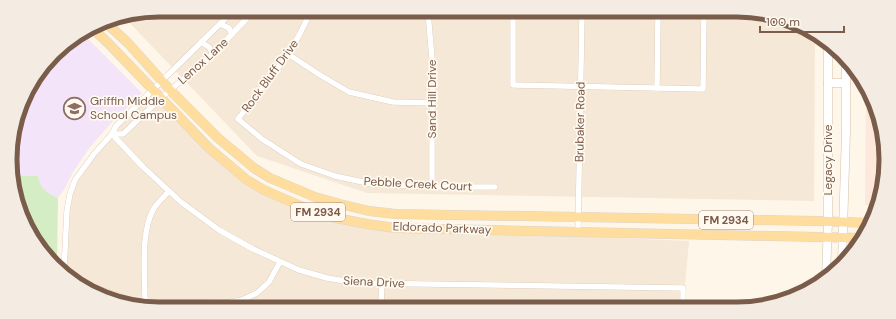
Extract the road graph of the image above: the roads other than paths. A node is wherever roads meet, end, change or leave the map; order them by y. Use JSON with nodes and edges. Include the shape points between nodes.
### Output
{"nodes":[{"id":1,"x":227,"y":17,"type":"edge"},
{"id":2,"x":248,"y":17,"type":"edge"},
{"id":3,"x":308,"y":17,"type":"edge"},
{"id":4,"x":428,"y":17,"type":"edge"},
{"id":5,"x":513,"y":17,"type":"edge"},
{"id":6,"x":582,"y":17,"type":"edge"},
{"id":7,"x":658,"y":17,"type":"edge"},
{"id":8,"x":704,"y":17,"type":"edge"},
{"id":9,"x":220,"y":24,"type":"junction"},
{"id":10,"x":110,"y":26,"type":"edge"},
{"id":11,"x":96,"y":32,"type":"edge"},
{"id":12,"x":232,"y":34,"type":"junction"},
{"id":13,"x":201,"y":42,"type":"junction"},
{"id":14,"x":828,"y":50,"type":"edge"},
{"id":15,"x":213,"y":54,"type":"junction"},
{"id":16,"x":288,"y":54,"type":"junction"},
{"id":17,"x":846,"y":68,"type":"edge"},
{"id":18,"x":162,"y":81,"type":"junction"},
{"id":19,"x":828,"y":83,"type":"junction"},
{"id":20,"x":846,"y":83,"type":"junction"},
{"id":21,"x":580,"y":87,"type":"junction"},
{"id":22,"x":657,"y":88,"type":"junction"},
{"id":23,"x":152,"y":90,"type":"junction"},
{"id":24,"x":170,"y":90,"type":"junction"},
{"id":25,"x":161,"y":98,"type":"junction"},
{"id":26,"x":432,"y":103,"type":"junction"},
{"id":27,"x":238,"y":119,"type":"joint"},
{"id":28,"x":112,"y":134,"type":"junction"},
{"id":29,"x":432,"y":187,"type":"junction"},
{"id":30,"x":495,"y":187,"type":"dead end"},
{"id":31,"x":169,"y":191,"type":"junction"},
{"id":32,"x":578,"y":217,"type":"junction"},
{"id":33,"x":828,"y":221,"type":"junction"},
{"id":34,"x":843,"y":222,"type":"junction"},
{"id":35,"x":864,"y":223,"type":"edge"},
{"id":36,"x":578,"y":231,"type":"junction"},
{"id":37,"x":827,"y":236,"type":"junction"},
{"id":38,"x":843,"y":237,"type":"junction"},
{"id":39,"x":856,"y":238,"type":"edge"},
{"id":40,"x":842,"y":255,"type":"edge"},
{"id":41,"x":280,"y":262,"type":"junction"},
{"id":42,"x":64,"y":265,"type":"edge"},
{"id":43,"x":826,"y":270,"type":"edge"},
{"id":44,"x":382,"y":283,"type":"junction"},
{"id":45,"x":100,"y":289,"type":"edge"},
{"id":46,"x":111,"y":293,"type":"edge"},
{"id":47,"x":145,"y":302,"type":"edge"},
{"id":48,"x":231,"y":302,"type":"edge"},
{"id":49,"x":381,"y":302,"type":"edge"},
{"id":50,"x":683,"y":302,"type":"edge"}],
"edges":[{"from":1,"to":9,"type":"street","name":"Lenox Lane"},
{"from":2,"to":12,"type":"street","name":"Lenox Lane"},
{"from":3,"to":16,"type":"street","name":"Rock Bluff Drive"},
{"from":4,"to":26,"type":"street","name":"Sand Hill Drive","via":[[433,70]]},
{"from":5,"to":21,"type":"street","via":[[513,85]]},
{"from":6,"to":21,"type":"street","name":"Brubaker Road"},
{"from":7,"to":22,"type":"street"},
{"from":8,"to":22,"type":"street","via":[[703,89]]},
{"from":9,"to":12,"type":"street","via":[[229,28]]},
{"from":9,"to":13,"type":"street","name":"Lenox Lane"},
{"from":10,"to":18,"type":"main road","name":"Eldorado Parkway","number":"FM 2934"},
{"from":11,"to":23,"type":"main road","name":"Eldorado Parkway","number":"FM 2934"},
{"from":12,"to":15,"type":"street","name":"Lenox Lane"},
{"from":13,"to":15,"type":"street","via":[[209,47]]},
{"from":13,"to":18,"type":"street","name":"Lenox Lane"},
{"from":14,"to":19,"type":"main road","name":"Legacy Drive"},
{"from":15,"to":24,"type":"street","name":"Lenox Lane"},
{"from":16,"to":26,"type":"street","via":[[349,92],[394,102]]},
{"from":16,"to":27,"type":"street","name":"Rock Bluff Drive"},
{"from":17,"to":20,"type":"main road","name":"Legacy Drive"},
{"from":18,"to":23,"type":"street","name":"Lenox Lane"},
{"from":18,"to":24,"type":"main road","name":"Eldorado Parkway","number":"FM 2934"},
{"from":19,"to":20,"type":"main road"},
{"from":19,"to":33,"type":"main road","name":"Legacy Drive"},
{"from":20,"to":34,"type":"main road","name":"Legacy Drive"},
{"from":21,"to":22,"type":"street"},
{"from":21,"to":32,"type":"street","name":"Brubaker Road"},
{"from":23,"to":25,"type":"main road","name":"Eldorado Parkway","number":"FM 2934"},
{"from":23,"to":28,"type":"street","name":"Lenox Lane","via":[[116,126]]},
{"from":24,"to":25,"type":"street","name":"Lenox Lane"},
{"from":24,"to":32,"type":"main road","name":"Eldorado Parkway","number":"FM 2934","via":[[218,138],[254,168],[270,178],[315,197],[369,211],[396,214]]},
{"from":25,"to":28,"type":"street","name":"Lenox Lane","via":[[122,134]]},
{"from":25,"to":36,"type":"main road","name":"Eldorado Parkway","number":"FM 2934","via":[[209,148],[247,180],[310,210],[336,218],[395,228]]},
{"from":26,"to":29,"type":"street","name":"Sand Hill Drive"},
{"from":27,"to":29,"type":"street","name":"Pebble Creek Court","via":[[262,139],[301,164],[335,176],[372,184]]},
{"from":28,"to":31,"type":"street","name":"Siena Drive"},
{"from":28,"to":42,"type":"street","name":"Lenox Lane","via":[[75,180],[67,210]]},
{"from":29,"to":30,"type":"street","name":"Pebble Creek Court"},
{"from":31,"to":41,"type":"street","name":"Siena Drive","via":[[219,230]]},
{"from":31,"to":47,"type":"street","via":[[154,207],[147,226],[144,241]]},
{"from":32,"to":33,"type":"main road","name":"Eldorado Parkway","number":"FM 2934"},
{"from":32,"to":36,"type":"street","name":"Brubaker Road"},
{"from":33,"to":34,"type":"main road","name":"Eldorado Parkway","number":"FM 2934"},
{"from":33,"to":37,"type":"main road","name":"Legacy Drive"},
{"from":34,"to":35,"type":"main road","name":"Eldorado Parkway","number":"FM 2934"},
{"from":34,"to":38,"type":"main road","name":"Legacy Drive"},
{"from":36,"to":37,"type":"main road","name":"Eldorado Parkway","number":"FM 2934"},
{"from":37,"to":38,"type":"main road","name":"Eldorado Parkway","number":"FM 2934"},
{"from":37,"to":43,"type":"main road","name":"Legacy Drive"},
{"from":38,"to":39,"type":"main road","name":"Eldorado Parkway","number":"FM 2934"},
{"from":38,"to":40,"type":"main road","name":"Legacy Drive"},
{"from":41,"to":44,"type":"street","name":"Siena Drive","via":[[327,278],[357,283]]},
{"from":41,"to":48,"type":"street","via":[[269,282],[257,293]]},
{"from":44,"to":49,"type":"street"},
{"from":44,"to":50,"type":"street","name":"Siena Drive","via":[[683,288]]},
{"from":45,"to":46,"type":"street"}]}
